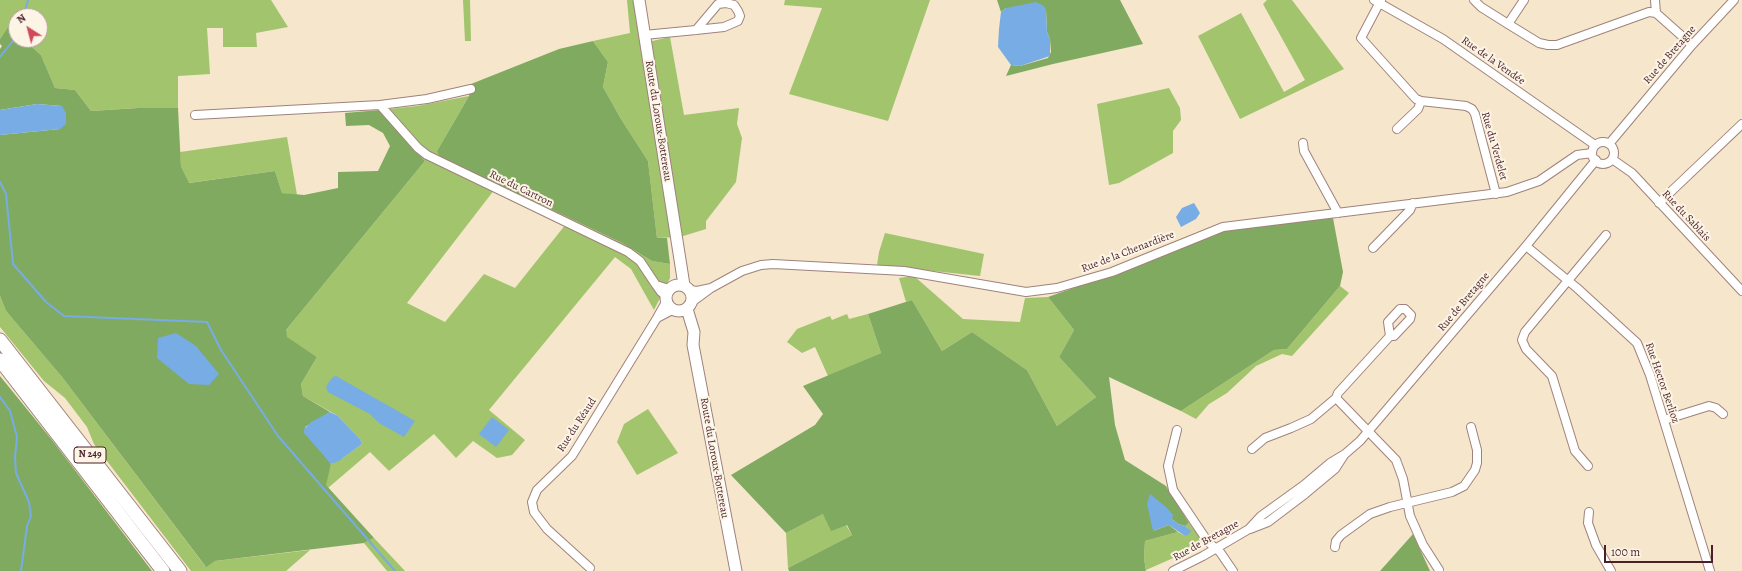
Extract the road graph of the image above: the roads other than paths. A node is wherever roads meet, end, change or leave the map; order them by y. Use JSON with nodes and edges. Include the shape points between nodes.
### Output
{"nodes":[{"id":1,"x":639,"y":0,"type":"edge"},
{"id":2,"x":1474,"y":0,"type":"edge"},
{"id":3,"x":1524,"y":0,"type":"edge"},
{"id":4,"x":1655,"y":0,"type":"edge"},
{"id":5,"x":1734,"y":0,"type":"edge"},
{"id":6,"x":1378,"y":1,"type":"edge"},
{"id":7,"x":1656,"y":13,"type":"junction"},
{"id":8,"x":1508,"y":24,"type":"junction"},
{"id":9,"x":696,"y":30,"type":"junction"},
{"id":10,"x":644,"y":35,"type":"junction"},
{"id":11,"x":1692,"y":45,"type":"junction"},
{"id":12,"x":471,"y":89,"type":"dead end"},
{"id":13,"x":1421,"y":101,"type":"junction"},
{"id":14,"x":380,"y":105,"type":"junction"},
{"id":15,"x":195,"y":115,"type":"dead end"},
{"id":16,"x":1742,"y":124,"type":"edge"},
{"id":17,"x":1396,"y":129,"type":"dead end"},
{"id":18,"x":1302,"y":143,"type":"dead end"},
{"id":19,"x":1609,"y":144,"type":"junction"},
{"id":20,"x":1594,"y":153,"type":"junction"},
{"id":21,"x":1612,"y":159,"type":"junction"},
{"id":22,"x":1496,"y":194,"type":"junction"},
{"id":23,"x":1413,"y":203,"type":"junction"},
{"id":24,"x":1659,"y":203,"type":"junction"},
{"id":25,"x":1338,"y":213,"type":"junction"},
{"id":26,"x":1606,"y":235,"type":"dead end"},
{"id":27,"x":1526,"y":246,"type":"junction"},
{"id":28,"x":1373,"y":248,"type":"dead end"},
{"id":29,"x":1568,"y":282,"type":"junction"},
{"id":30,"x":710,"y":288,"type":"junction"},
{"id":31,"x":1742,"y":291,"type":"edge"},
{"id":32,"x":678,"y":298,"type":"junction"},
{"id":33,"x":1390,"y":336,"type":"dead end"},
{"id":34,"x":0,"y":340,"type":"edge"},
{"id":35,"x":0,"y":360,"type":"edge"},
{"id":36,"x":1336,"y":398,"type":"junction"},
{"id":37,"x":1723,"y":414,"type":"dead end"},
{"id":38,"x":1664,"y":420,"type":"junction"},
{"id":39,"x":1471,"y":427,"type":"dead end"},
{"id":40,"x":1177,"y":430,"type":"dead end"},
{"id":41,"x":1369,"y":432,"type":"junction"},
{"id":42,"x":1252,"y":449,"type":"dead end"},
{"id":43,"x":1588,"y":466,"type":"dead end"},
{"id":44,"x":1407,"y":503,"type":"junction"},
{"id":45,"x":1589,"y":512,"type":"dead end"},
{"id":46,"x":1334,"y":547,"type":"dead end"},
{"id":47,"x":1216,"y":549,"type":"junction"},
{"id":48,"x":590,"y":568,"type":"dead end"},
{"id":49,"x":1439,"y":570,"type":"dead end"},
{"id":50,"x":163,"y":571,"type":"edge"},
{"id":51,"x":180,"y":571,"type":"edge"},
{"id":52,"x":736,"y":571,"type":"edge"},
{"id":53,"x":1173,"y":571,"type":"edge"},
{"id":54,"x":1233,"y":571,"type":"edge"},
{"id":55,"x":1610,"y":571,"type":"edge"},
{"id":56,"x":1710,"y":571,"type":"edge"}],
"edges":[{"from":1,"to":10,"type":"main road","name":"Route du Loroux-Bottereau"},
{"from":2,"to":8,"type":"street"},
{"from":3,"to":8,"type":"street"},
{"from":4,"to":7,"type":"street"},
{"from":5,"to":11,"type":"street","name":"Rue de Bretagne"},
{"from":6,"to":13,"type":"street","via":[[1361,38],[1416,99]]},
{"from":6,"to":20,"type":"street","name":"Rue de la Vendée","via":[[1437,35]]},
{"from":7,"to":8,"type":"street","via":[[1640,14],[1557,45],[1539,43]]},
{"from":7,"to":11,"type":"street"},
{"from":9,"to":9,"type":"street","via":[[733,24],[740,16],[738,10],[726,2],[718,4]]},
{"from":9,"to":10,"type":"street"},
{"from":10,"to":32,"type":"main road","name":"Route du Loroux-Bottereau","via":[[676,241]]},
{"from":11,"to":19,"type":"street","name":"Rue de Bretagne"},
{"from":12,"to":14,"type":"street","via":[[420,100]]},
{"from":13,"to":17,"type":"street","via":[[1418,109]]},
{"from":13,"to":22,"type":"street","name":"Rue du Verdelet","via":[[1466,106],[1472,109]]},
{"from":14,"to":15,"type":"street"},
{"from":14,"to":32,"type":"street","name":"Rue du Cartron","via":[[426,154],[628,252],[640,261],[656,285]]},
{"from":16,"to":24,"type":"street"},
{"from":18,"to":25,"type":"street"},
{"from":19,"to":20,"type":"street","via":[[1601,142]]},
{"from":19,"to":21,"type":"street","via":[[1614,150]]},
{"from":20,"to":21,"type":"street","via":[[1604,163]]},
{"from":20,"to":22,"type":"street","name":"Rue de la Chenardière","via":[[1574,156],[1531,185]]},
{"from":20,"to":27,"type":"street","name":"Rue de Bretagne"},
{"from":21,"to":24,"type":"street","name":"Rue du Sablais","via":[[1632,173]]},
{"from":22,"to":23,"type":"street","name":"Rue de la Chenardière"},
{"from":23,"to":25,"type":"street","name":"Rue de la Chenardière"},
{"from":23,"to":28,"type":"street","via":[[1410,210]]},
{"from":24,"to":31,"type":"street","name":"Rue du Sablais"},
{"from":25,"to":30,"type":"street","name":"Rue de la Chenardière","via":[[1223,227],[1112,272],[1070,285],[1026,292],[904,271],[773,264],[742,271]]},
{"from":26,"to":29,"type":"street"},
{"from":27,"to":29,"type":"street","name":"Rue Hector Berlioz"},
{"from":27,"to":41,"type":"street","name":"Rue de Bretagne"},
{"from":29,"to":38,"type":"street","name":"Rue Hector Berlioz","via":[[1637,343],[1650,374]]},
{"from":29,"to":43,"type":"street","via":[[1525,332],[1522,340],[1526,349],[1552,376],[1575,451]]},
{"from":30,"to":32,"type":"street","name":"Rue de la Chenardière"},
{"from":30,"to":32,"type":"street","name":"Rue de la Chenardière"},
{"from":32,"to":48,"type":"street","name":"Rue du Réaud","via":[[657,318],[572,456],[538,490],[532,502],[534,512],[547,529]]},
{"from":32,"to":52,"type":"main road","name":"Route du Loroux-Bottereau","via":[[694,332],[693,345]]},
{"from":33,"to":36,"type":"street"},
{"from":34,"to":51,"type":"highway","number":"N 249"},
{"from":35,"to":50,"type":"highway","number":"N 249"},
{"from":36,"to":41,"type":"street"},
{"from":36,"to":42,"type":"street","via":[[1312,418],[1265,438]]},
{"from":37,"to":38,"type":"street","via":[[1709,406]]},
{"from":38,"to":56,"type":"street","name":"Rue Hector Berlioz"},
{"from":39,"to":44,"type":"street","via":[[1477,457],[1475,470],[1468,481],[1452,492]]},
{"from":40,"to":47,"type":"street","via":[[1168,466],[1170,484],[1208,542]]},
{"from":41,"to":44,"type":"street","via":[[1399,465]]},
{"from":41,"to":47,"type":"street","name":"Rue de Bretagne","via":[[1345,454],[1261,516],[1249,529]]},
{"from":44,"to":46,"type":"street","via":[[1376,512],[1359,521],[1341,535]]},
{"from":44,"to":49,"type":"street","via":[[1418,536]]},
{"from":45,"to":55,"type":"street","via":[[1588,523]]},
{"from":47,"to":53,"type":"street","name":"Rue de Bretagne"},
{"from":47,"to":54,"type":"street"}]}
